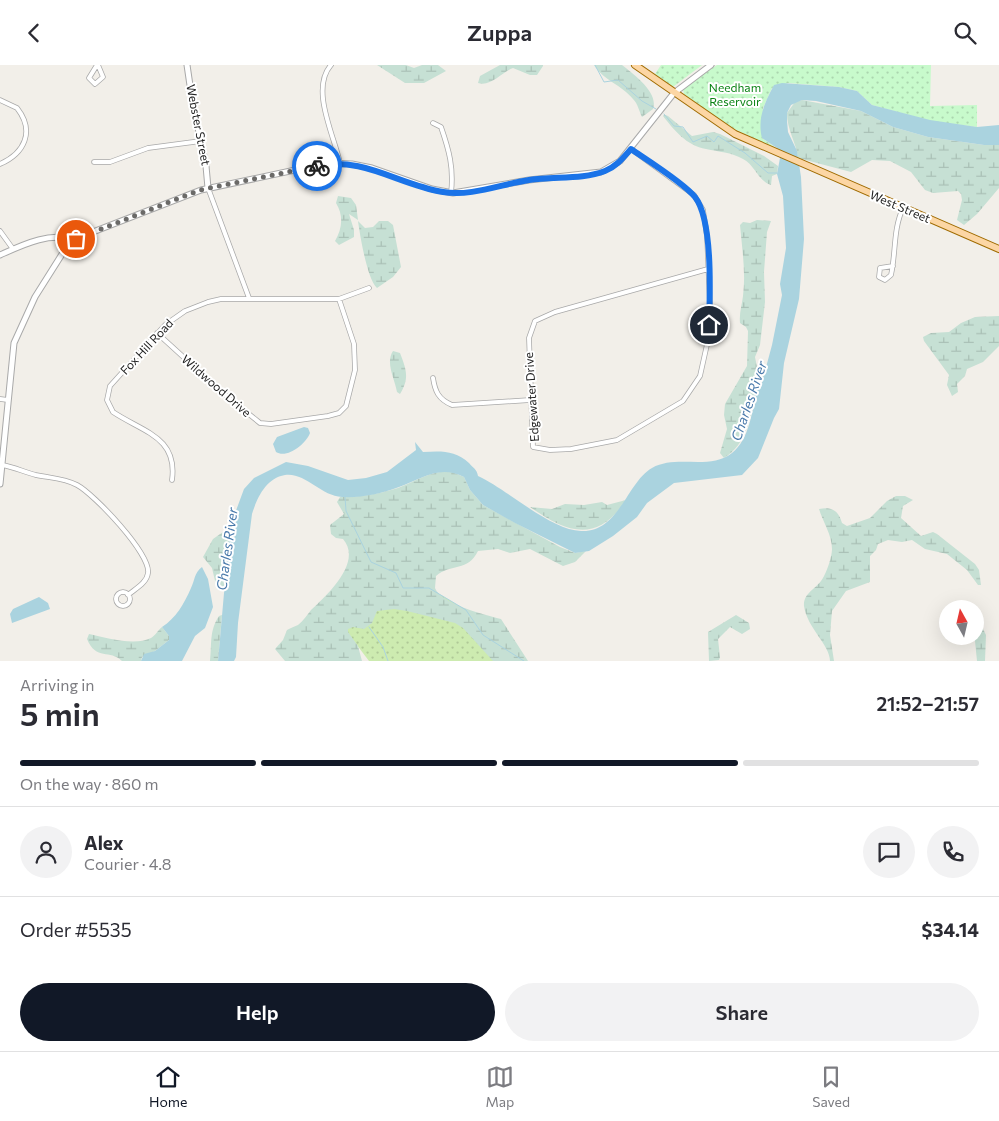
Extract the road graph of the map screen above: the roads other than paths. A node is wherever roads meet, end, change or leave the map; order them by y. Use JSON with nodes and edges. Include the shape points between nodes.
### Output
{"nodes":[{"id":1,"x":97,"y":65,"type":"edge"},
{"id":2,"x":187,"y":65,"type":"edge"},
{"id":3,"x":331,"y":65,"type":"edge"},
{"id":4,"x":635,"y":65,"type":"edge"},
{"id":5,"x":711,"y":65,"type":"edge"},
{"id":6,"x":674,"y":93,"type":"junction"},
{"id":7,"x":0,"y":99,"type":"edge"},
{"id":8,"x":433,"y":123,"type":"dead end"},
{"id":9,"x":201,"y":141,"type":"junction"},
{"id":10,"x":631,"y":149,"type":"junction"},
{"id":11,"x":94,"y":162,"type":"dead end"},
{"id":12,"x":340,"y":163,"type":"junction"},
{"id":13,"x":0,"y":164,"type":"edge"},
{"id":14,"x":208,"y":188,"type":"junction"},
{"id":15,"x":451,"y":193,"type":"junction"},
{"id":16,"x":903,"y":208,"type":"junction"},
{"id":17,"x":0,"y":231,"type":"edge"},
{"id":18,"x":74,"y":241,"type":"junction"},
{"id":19,"x":13,"y":249,"type":"junction"},
{"id":20,"x":999,"y":249,"type":"edge"},
{"id":21,"x":0,"y":255,"type":"edge"},
{"id":22,"x":893,"y":266,"type":"dead end"},
{"id":23,"x":708,"y":269,"type":"junction"},
{"id":24,"x":369,"y":288,"type":"dead end"},
{"id":25,"x":249,"y":298,"type":"junction"},
{"id":26,"x":339,"y":299,"type":"junction"},
{"id":27,"x":158,"y":333,"type":"junction"},
{"id":28,"x":433,"y":378,"type":"dead end"},
{"id":29,"x":0,"y":399,"type":"edge"},
{"id":30,"x":8,"y":400,"type":"junction"},
{"id":31,"x":530,"y":400,"type":"junction"},
{"id":32,"x":2,"y":465,"type":"junction"},
{"id":33,"x":172,"y":480,"type":"dead end"},
{"id":34,"x":0,"y":484,"type":"edge"},
{"id":35,"x":128,"y":595,"type":"dead end"}],
"edges":[{"from":1,"to":1,"type":"street","via":[[103,77],[95,84],[89,78]]},
{"from":2,"to":9,"type":"street","name":"Webster Street"},
{"from":3,"to":12,"type":"street","via":[[324,75],[322,95]]},
{"from":4,"to":6,"type":"main road","name":"West Street"},
{"from":5,"to":6,"type":"street"},
{"from":6,"to":10,"type":"street"},
{"from":6,"to":16,"type":"main road","name":"West Street","via":[[724,128]]},
{"from":7,"to":13,"type":"street","via":[[17,108],[27,129],[24,145]]},
{"from":8,"to":15,"type":"street","via":[[441,127],[449,150],[453,171]]},
{"from":9,"to":11,"type":"street","via":[[148,148],[110,162]]},
{"from":9,"to":14,"type":"street","name":"Webster Street"},
{"from":10,"to":15,"type":"street","via":[[616,165],[602,172]]},
{"from":10,"to":23,"type":"street","name":"Edgewater Drive","via":[[694,195],[706,222]]},
{"from":12,"to":14,"type":"street"},
{"from":12,"to":15,"type":"street","via":[[372,168]]},
{"from":14,"to":18,"type":"street","via":[[92,231]]},
{"from":14,"to":25,"type":"street","name":"Webster Street"},
{"from":16,"to":20,"type":"main road","name":"West Street"},
{"from":16,"to":22,"type":"street"},
{"from":17,"to":19,"type":"street"},
{"from":18,"to":19,"type":"street","via":[[46,239]]},
{"from":18,"to":30,"type":"street","via":[[33,299],[19,330],[11,355]]},
{"from":19,"to":21,"type":"street"},
{"from":23,"to":31,"type":"street","name":"Edgewater Drive","via":[[539,317],[530,330],[529,338]]},
{"from":23,"to":31,"type":"street","name":"Edgewater Drive","via":[[709,325],[705,361],[700,376],[683,401],[617,440],[590,447],[550,450],[533,447]]},
{"from":24,"to":26,"type":"street","name":"Fox Hill Road"},
{"from":25,"to":26,"type":"street","name":"Fox Hill Road"},
{"from":25,"to":27,"type":"street","name":"Fox Hill Road","via":[[214,300],[199,305],[169,321]]},
{"from":26,"to":27,"type":"street","name":"Wildwood Drive","via":[[354,345],[355,370],[346,406],[341,412],[328,416],[268,425],[258,422]]},
{"from":27,"to":33,"type":"street","name":"Fox Hill Road","via":[[110,386],[107,399],[114,412],[165,444],[173,462]]},
{"from":28,"to":31,"type":"street","via":[[436,393],[452,405]]},
{"from":29,"to":30,"type":"street"},
{"from":30,"to":32,"type":"street"},
{"from":32,"to":34,"type":"street"},
{"from":32,"to":35,"type":"street","via":[[66,481],[80,486],[94,497],[122,527],[148,566],[145,581]]}]}
